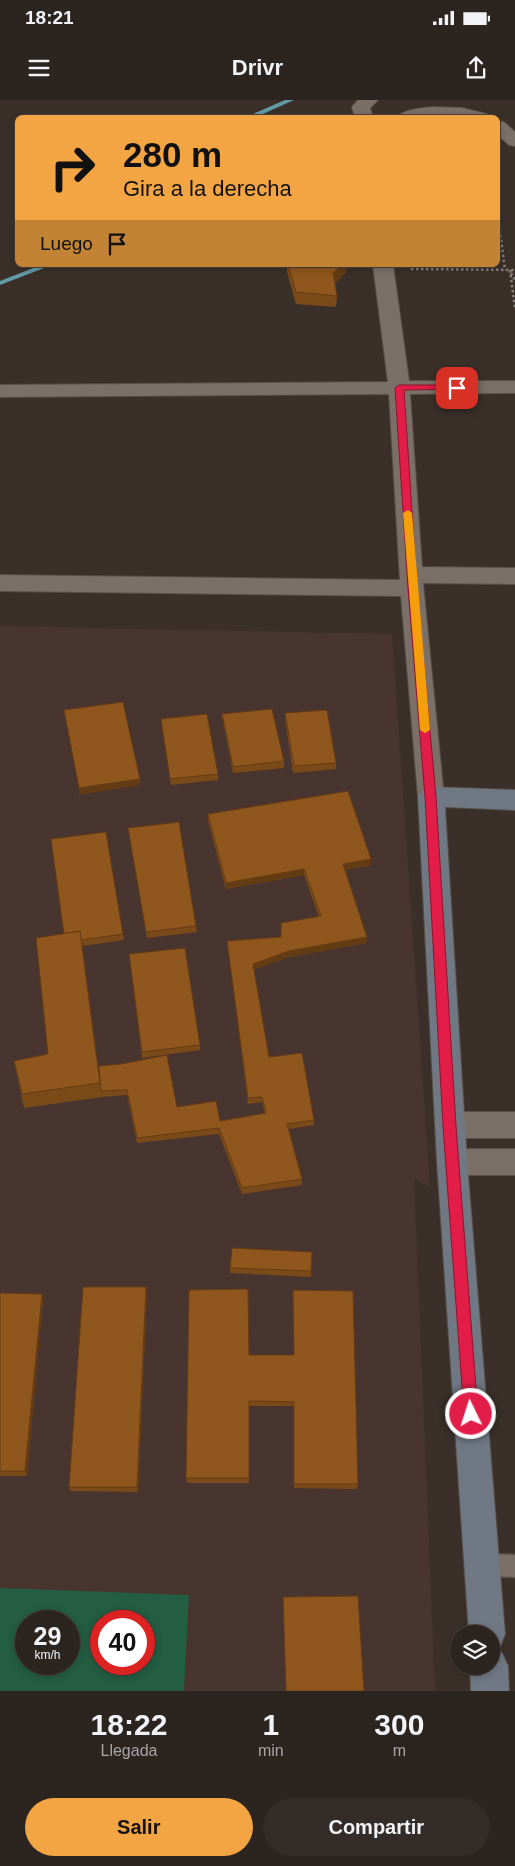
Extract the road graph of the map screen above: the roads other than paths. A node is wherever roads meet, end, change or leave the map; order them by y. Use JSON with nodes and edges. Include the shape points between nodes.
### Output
{"nodes":[{"id":1,"x":370,"y":100,"type":"edge"},
{"id":2,"x":363,"y":115,"type":"edge"},
{"id":3,"x":418,"y":115,"type":"edge"},
{"id":4,"x":470,"y":115,"type":"edge"},
{"id":5,"x":500,"y":119,"type":"edge"},
{"id":6,"x":515,"y":141,"type":"edge"},
{"id":7,"x":393,"y":267,"type":"edge"},
{"id":8,"x":515,"y":387,"type":"edge"},
{"id":9,"x":399,"y":388,"type":"junction"},
{"id":10,"x":0,"y":391,"type":"edge"},
{"id":11,"x":515,"y":576,"type":"edge"},
{"id":12,"x":412,"y":581,"type":"junction"},
{"id":13,"x":0,"y":583,"type":"edge"},
{"id":14,"x":431,"y":797,"type":"junction"},
{"id":15,"x":515,"y":800,"type":"edge"},
{"id":16,"x":515,"y":1124,"type":"edge"},
{"id":17,"x":450,"y":1126,"type":"junction"},
{"id":18,"x":452,"y":1162,"type":"junction"},
{"id":19,"x":515,"y":1162,"type":"edge"},
{"id":20,"x":482,"y":1566,"type":"junction"},
{"id":21,"x":515,"y":1566,"type":"edge"},
{"id":22,"x":485,"y":1625,"type":"edge"},
{"id":23,"x":489,"y":1675,"type":"edge"},
{"id":24,"x":490,"y":1691,"type":"edge"}],
"edges":[{"from":1,"to":2,"type":"street","via":[[361,107]]},
{"from":3,"to":4,"type":"street","via":[[435,111]]},
{"from":5,"to":6,"type":"street"},
{"from":7,"to":9,"type":"street"},
{"from":8,"to":9,"type":"street"},
{"from":9,"to":10,"type":"street"},
{"from":9,"to":12,"type":"street"},
{"from":11,"to":12,"type":"street"},
{"from":12,"to":13,"type":"street"},
{"from":12,"to":14,"type":"street"},
{"from":14,"to":15,"type":"street"},
{"from":14,"to":17,"type":"street"},
{"from":16,"to":17,"type":"street"},
{"from":17,"to":18,"type":"street"},
{"from":18,"to":19,"type":"street"},
{"from":18,"to":20,"type":"street"},
{"from":20,"to":21,"type":"lane"},
{"from":20,"to":22,"type":"street"},
{"from":23,"to":24,"type":"street"}]}
